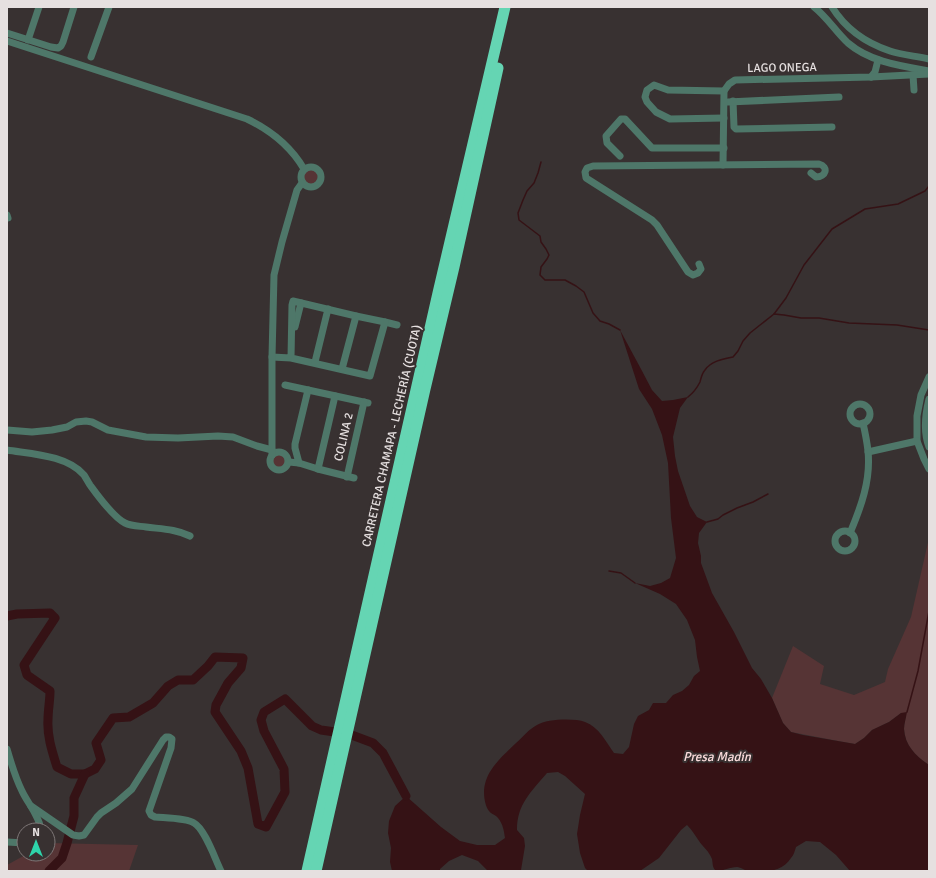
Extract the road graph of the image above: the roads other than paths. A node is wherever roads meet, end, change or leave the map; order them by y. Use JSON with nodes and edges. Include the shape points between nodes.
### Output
{"nodes":[{"id":1,"x":39,"y":7,"type":"edge"},
{"id":2,"x":74,"y":7,"type":"edge"},
{"id":3,"x":109,"y":7,"type":"edge"},
{"id":4,"x":505,"y":7,"type":"edge"},
{"id":5,"x":512,"y":7,"type":"edge"},
{"id":6,"x":814,"y":7,"type":"edge"},
{"id":7,"x":832,"y":7,"type":"edge"},
{"id":8,"x":7,"y":33,"type":"edge"},
{"id":9,"x":28,"y":40,"type":"junction"},
{"id":10,"x":7,"y":41,"type":"edge"},
{"id":11,"x":91,"y":57,"type":"dead end"},
{"id":12,"x":929,"y":58,"type":"edge"},
{"id":13,"x":878,"y":60,"type":"junction"},
{"id":14,"x":929,"y":71,"type":"edge"},
{"id":15,"x":929,"y":74,"type":"edge"},
{"id":16,"x":913,"y":75,"type":"junction"},
{"id":17,"x":871,"y":77,"type":"junction"},
{"id":18,"x":914,"y":90,"type":"dead end"},
{"id":19,"x":724,"y":91,"type":"junction"},
{"id":20,"x":839,"y":97,"type":"dead end"},
{"id":21,"x":733,"y":101,"type":"junction"},
{"id":22,"x":724,"y":102,"type":"junction"},
{"id":23,"x":724,"y":118,"type":"junction"},
{"id":24,"x":832,"y":127,"type":"dead end"},
{"id":25,"x":724,"y":148,"type":"junction"},
{"id":26,"x":620,"y":156,"type":"dead end"},
{"id":27,"x":723,"y":165,"type":"junction"},
{"id":28,"x":304,"y":169,"type":"junction"},
{"id":29,"x":811,"y":173,"type":"dead end"},
{"id":30,"x":302,"y":183,"type":"junction"},
{"id":31,"x":699,"y":264,"type":"dead end"},
{"id":32,"x":301,"y":303,"type":"junction"},
{"id":33,"x":328,"y":309,"type":"junction"},
{"id":34,"x":356,"y":316,"type":"junction"},
{"id":35,"x":384,"y":322,"type":"junction"},
{"id":36,"x":397,"y":325,"type":"dead end"},
{"id":37,"x":292,"y":337,"type":"junction"},
{"id":38,"x":272,"y":357,"type":"junction"},
{"id":39,"x":291,"y":358,"type":"junction"},
{"id":40,"x":315,"y":362,"type":"junction"},
{"id":41,"x":342,"y":369,"type":"junction"},
{"id":42,"x":929,"y":377,"type":"edge"},
{"id":43,"x":285,"y":385,"type":"dead end"},
{"id":44,"x":308,"y":390,"type":"junction"},
{"id":45,"x":335,"y":396,"type":"junction"},
{"id":46,"x":929,"y":399,"type":"edge"},
{"id":47,"x":863,"y":423,"type":"dead end"},
{"id":48,"x":7,"y":430,"type":"edge"},
{"id":49,"x":926,"y":436,"type":"junction"},
{"id":50,"x":918,"y":441,"type":"junction"},
{"id":51,"x":928,"y":445,"type":"edge"},
{"id":52,"x":7,"y":450,"type":"edge"},
{"id":53,"x":272,"y":452,"type":"junction"},
{"id":54,"x":868,"y":452,"type":"junction"},
{"id":55,"x":296,"y":453,"type":"junction"},
{"id":56,"x":288,"y":460,"type":"junction"},
{"id":57,"x":299,"y":463,"type":"junction"},
{"id":58,"x":318,"y":469,"type":"junction"},
{"id":59,"x":929,"y":469,"type":"edge"},
{"id":60,"x":850,"y":533,"type":"dead end"},
{"id":61,"x":190,"y":536,"type":"dead end"},
{"id":62,"x":361,"y":649,"type":"junction"},
{"id":63,"x":7,"y":749,"type":"edge"},
{"id":64,"x":31,"y":806,"type":"junction"},
{"id":65,"x":323,"y":821,"type":"junction"},
{"id":66,"x":39,"y":822,"type":"edge"},
{"id":67,"x":220,"y":871,"type":"edge"},
{"id":68,"x":307,"y":871,"type":"edge"},
{"id":69,"x":316,"y":871,"type":"edge"}],
"edges":[{"from":1,"to":9,"type":"street"},
{"from":2,"to":9,"type":"street","via":[[61,46],[51,47]]},
{"from":3,"to":11,"type":"street"},
{"from":4,"to":62,"type":"highway","name":"CARRETERA CHAMAPA - LECHERÍA (CUOTA)","via":[[446,259]]},
{"from":5,"to":62,"type":"highway","name":"CARRETERA CHAMAPA - LECHERÍA (CUOTA)","via":[[420,412]]},
{"from":6,"to":13,"type":"street","via":[[848,43]]},
{"from":7,"to":12,"type":"street","via":[[863,39],[890,51]]},
{"from":8,"to":9,"type":"street"},
{"from":10,"to":28,"type":"street","via":[[247,119],[260,125],[289,149]]},
{"from":13,"to":14,"type":"street"},
{"from":13,"to":17,"type":"street"},
{"from":15,"to":16,"type":"street","name":"LAGO ONEGA"},
{"from":16,"to":17,"type":"street","name":"LAGO ONEGA"},
{"from":16,"to":18,"type":"street"},
{"from":17,"to":19,"type":"street","name":"LAGO ONEGA","via":[[735,80]]},
{"from":19,"to":22,"type":"street"},
{"from":19,"to":23,"type":"street","via":[[668,90],[654,85],[647,90],[645,97],[656,112],[670,118]]},
{"from":20,"to":21,"type":"street"},
{"from":21,"to":22,"type":"street"},
{"from":21,"to":24,"type":"street","via":[[736,129]]},
{"from":22,"to":23,"type":"street"},
{"from":23,"to":25,"type":"street"},
{"from":25,"to":26,"type":"street","via":[[652,148],[625,119],[621,119],[606,136],[606,143]]},
{"from":25,"to":27,"type":"street"},
{"from":27,"to":29,"type":"street","via":[[819,164],[825,168],[824,175],[820,177]]},
{"from":27,"to":31,"type":"street","via":[[593,166],[584,172],[591,182],[652,220],[688,272],[693,275],[698,273],[701,269]]},
{"from":28,"to":30,"type":"street","via":[[300,178]]},
{"from":28,"to":30,"type":"street","via":[[309,166],[316,167],[321,178],[319,184],[314,187],[307,187]]},
{"from":30,"to":38,"type":"street","via":[[297,190],[274,275]]},
{"from":32,"to":33,"type":"street"},
{"from":32,"to":37,"type":"street"},
{"from":32,"to":37,"type":"street","via":[[291,300]]},
{"from":33,"to":34,"type":"street"},
{"from":33,"to":40,"type":"street"},
{"from":34,"to":35,"type":"street"},
{"from":34,"to":41,"type":"street"},
{"from":35,"to":36,"type":"street"},
{"from":35,"to":41,"type":"street","via":[[373,377]]},
{"from":37,"to":39,"type":"street"},
{"from":38,"to":39,"type":"street"},
{"from":38,"to":53,"type":"street"},
{"from":39,"to":40,"type":"street"},
{"from":40,"to":41,"type":"street"},
{"from":42,"to":50,"type":"street","via":[[918,408]]},
{"from":43,"to":44,"type":"street","name":"COLINA 2"},
{"from":44,"to":45,"type":"street","name":"COLINA 2"},
{"from":44,"to":55,"type":"street","via":[[295,444]]},
{"from":45,"to":58,"type":"street","name":"COLINA 2"},
{"from":45,"to":58,"type":"street","name":"COLINA 2","via":[[366,403],[350,478]]},
{"from":46,"to":49,"type":"street","via":[[925,416]]},
{"from":47,"to":54,"type":"street"},
{"from":48,"to":53,"type":"street","via":[[52,430],[86,421],[108,430],[146,437],[233,438]]},
{"from":49,"to":50,"type":"street","via":[[919,435]]},
{"from":49,"to":51,"type":"street"},
{"from":50,"to":51,"type":"street","via":[[922,447]]},
{"from":50,"to":54,"type":"street"},
{"from":50,"to":59,"type":"street"},
{"from":52,"to":61,"type":"street","via":[[57,458],[71,464],[84,474],[90,486],[113,514],[125,523],[182,532]]},
{"from":53,"to":56,"type":"street","via":[[285,454]]},
{"from":53,"to":56,"type":"street","via":[[270,462],[276,470],[285,469]]},
{"from":54,"to":60,"type":"street","via":[[866,486]]},
{"from":55,"to":56,"type":"street"},
{"from":55,"to":57,"type":"street"},
{"from":56,"to":57,"type":"street","name":"COLINA 2"},
{"from":57,"to":58,"type":"street","name":"COLINA 2"},
{"from":62,"to":65,"type":"highway","name":"CARRETERA CHAMAPA - LECHERÍA (CUOTA)"},
{"from":63,"to":64,"type":"street","via":[[17,780]]},
{"from":64,"to":66,"type":"street"},
{"from":64,"to":67,"type":"street","via":[[70,832],[79,836],[84,835],[101,813],[132,789],[163,740],[169,737],[172,739],[171,748],[149,811],[155,817],[187,820],[200,827]]},
{"from":65,"to":68,"type":"highway","name":"CARRETERA CHAMAPA - LECHERÍA (CUOTA)"},
{"from":65,"to":69,"type":"highway","name":"CARRETERA CHAMAPA - LECHERÍA (CUOTA)"}]}
